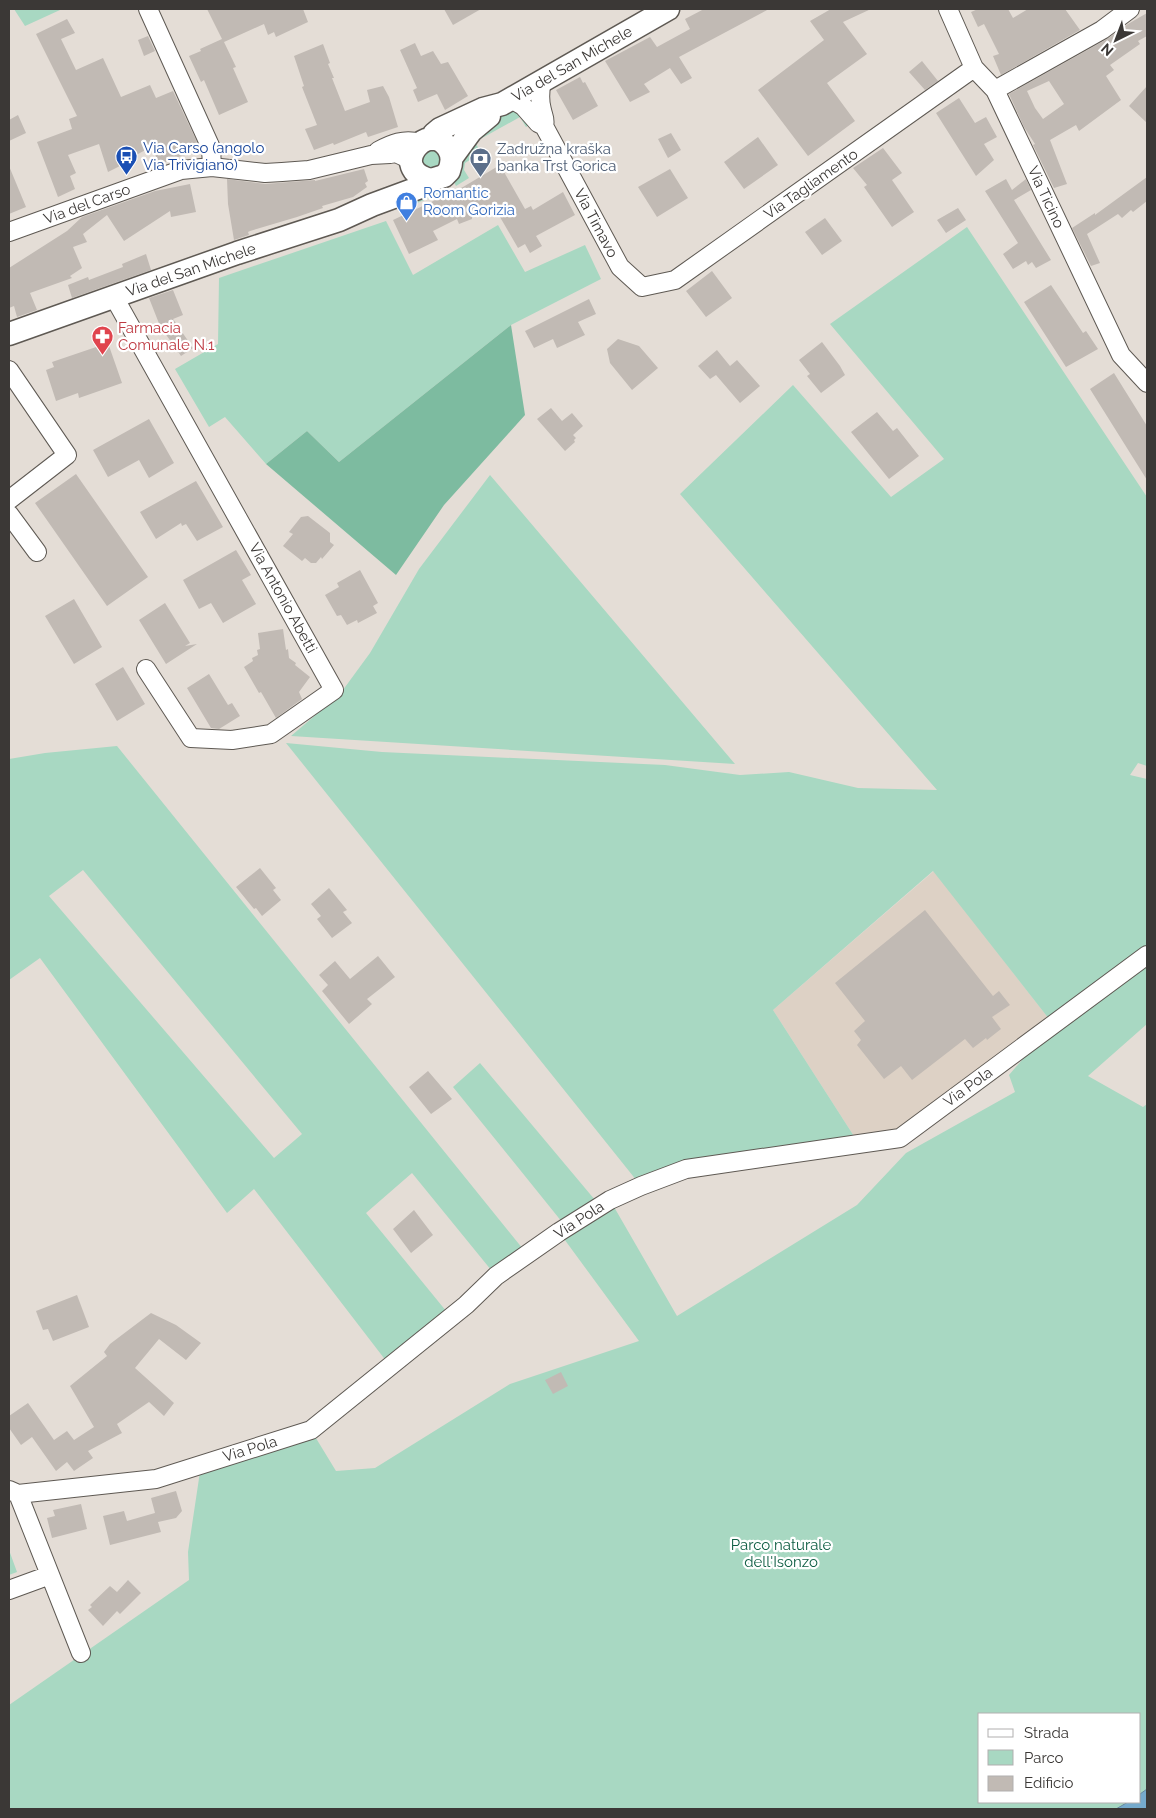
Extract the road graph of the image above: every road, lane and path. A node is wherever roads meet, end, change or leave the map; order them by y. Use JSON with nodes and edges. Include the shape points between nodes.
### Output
{"nodes":[{"id":1,"x":148,"y":9,"type":"edge"},
{"id":2,"x":668,"y":9,"type":"edge"},
{"id":3,"x":948,"y":9,"type":"edge"},
{"id":4,"x":1130,"y":9,"type":"edge"},
{"id":5,"x":974,"y":68,"type":"junction"},
{"id":6,"x":542,"y":80,"type":"junction"},
{"id":7,"x":995,"y":90,"type":"junction"},
{"id":8,"x":506,"y":101,"type":"junction"},
{"id":9,"x":544,"y":126,"type":"junction"},
{"id":10,"x":419,"y":152,"type":"junction"},
{"id":11,"x":452,"y":157,"type":"junction"},
{"id":12,"x":212,"y":167,"type":"junction"},
{"id":13,"x":431,"y":180,"type":"junction"},
{"id":14,"x":372,"y":205,"type":"junction"},
{"id":15,"x":9,"y":232,"type":"edge"},
{"id":16,"x":642,"y":287,"type":"joint"},
{"id":17,"x":114,"y":297,"type":"junction"},
{"id":18,"x":9,"y":334,"type":"edge"},
{"id":19,"x":9,"y":370,"type":"edge"},
{"id":20,"x":1147,"y":383,"type":"edge"},
{"id":21,"x":9,"y":500,"type":"edge"},
{"id":22,"x":9,"y":514,"type":"edge"},
{"id":23,"x":37,"y":552,"type":"dead end"},
{"id":24,"x":146,"y":669,"type":"dead end"},
{"id":25,"x":1147,"y":955,"type":"edge"},
{"id":26,"x":14,"y":1492,"type":"edge"},
{"id":27,"x":50,"y":1575,"type":"junction"},
{"id":28,"x":9,"y":1590,"type":"edge"},
{"id":29,"x":81,"y":1652,"type":"dead end"}],
"edges":[{"from":1,"to":12,"type":"street","via":[[211,148]]},
{"from":2,"to":6,"type":"main road","name":"Via del San Michele"},
{"from":3,"to":5,"type":"street","name":"Via Ticino"},
{"from":4,"to":7,"type":"street","via":[[1102,30]]},
{"from":5,"to":7,"type":"street","name":"Via Ticino"},
{"from":5,"to":16,"type":"street","name":"Via Tagliamento","via":[[675,280]]},
{"from":6,"to":8,"type":"main road","name":"Via del San Michele"},
{"from":6,"to":9,"type":"street","name":"Via Timavo","via":[[540,93],[546,120]]},
{"from":7,"to":20,"type":"street","name":"Via Ticino","via":[[1121,355]]},
{"from":8,"to":9,"type":"street","name":"Via Timavo","via":[[523,106]]},
{"from":8,"to":10,"type":"main road","name":"Via del San Michele","via":[[440,130]]},
{"from":8,"to":11,"type":"main road","name":"Via del San Michele","via":[[471,131]]},
{"from":9,"to":16,"type":"street","name":"Via Timavo","via":[[620,267]]},
{"from":10,"to":11,"type":"main road","via":[[439,140],[450,150]]},
{"from":10,"to":12,"type":"street","name":"Via del Carso","via":[[411,140],[406,140],[371,155],[309,170],[265,173]]},
{"from":10,"to":13,"type":"main road","via":[[417,173]]},
{"from":10,"to":14,"type":"main road","name":"Via del San Michele"},
{"from":11,"to":13,"type":"main road","name":"Via del San Michele","via":[[449,171]]},
{"from":12,"to":15,"type":"street","name":"Via del Carso","via":[[181,170]]},
{"from":13,"to":14,"type":"main road","name":"Via del San Michele","via":[[410,192]]},
{"from":14,"to":17,"type":"main road","name":"Via del San Michele","via":[[339,220]]},
{"from":17,"to":18,"type":"main road","name":"Via del San Michele"},
{"from":17,"to":24,"type":"street","name":"Via Antonio Abetti","via":[[334,690],[272,734],[232,740],[191,738]]},
{"from":19,"to":21,"type":"street","via":[[67,455]]},
{"from":22,"to":23,"type":"street"},
{"from":25,"to":26,"type":"street","name":"Via Pola","via":[[900,1138],[686,1169],[610,1200],[496,1276],[466,1305],[311,1430],[156,1478]]},
{"from":26,"to":27,"type":"street","name":"Via Pola"},
{"from":27,"to":28,"type":"street"},
{"from":27,"to":29,"type":"street","name":"Via Pola"}]}
